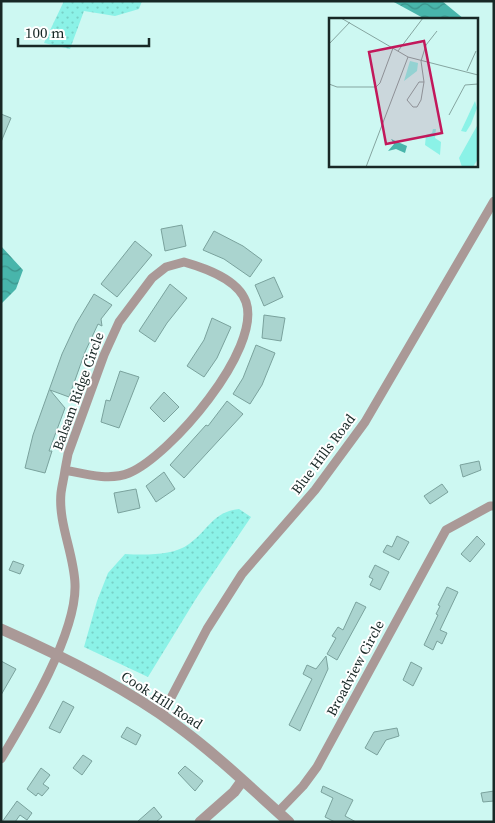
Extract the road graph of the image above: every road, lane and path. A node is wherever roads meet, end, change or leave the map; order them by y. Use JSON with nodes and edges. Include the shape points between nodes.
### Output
{"nodes":[{"id":1,"x":494,"y":201,"type":"edge"},
{"id":2,"x":65,"y":470,"type":"junction"},
{"id":3,"x":494,"y":506,"type":"edge"},
{"id":4,"x":1,"y":629,"type":"edge"},
{"id":5,"x":56,"y":655,"type":"junction"},
{"id":6,"x":162,"y":715,"type":"junction"},
{"id":7,"x":1,"y":759,"type":"edge"},
{"id":8,"x":242,"y":781,"type":"junction"},
{"id":9,"x":278,"y":812,"type":"junction"},
{"id":10,"x":200,"y":822,"type":"edge"},
{"id":11,"x":289,"y":822,"type":"edge"}],
"edges":[{"from":1,"to":6,"type":"street","name":"Blue Hills Road","via":[[365,422],[315,490],[242,574],[207,628]]},
{"from":2,"to":2,"type":"street","name":"Balsam Ridge Circle","via":[[104,355],[119,322],[152,278],[166,267],[184,262],[207,269],[232,285],[245,301],[249,318],[244,339],[224,378],[194,416],[146,464],[127,474],[104,476]]},
{"from":2,"to":5,"type":"street","name":"Balsam Ridge Circle","via":[[62,508],[75,596],[68,629]]},
{"from":3,"to":9,"type":"street","name":"Broadview Circle","via":[[446,530],[317,767]]},
{"from":4,"to":5,"type":"street","name":"Cook Hill Road"},
{"from":5,"to":6,"type":"street","name":"Cook Hill Road"},
{"from":5,"to":7,"type":"street","name":"Balsam Ridge Circle","via":[[24,721]]},
{"from":6,"to":8,"type":"street","name":"Cook Hill Road"},
{"from":8,"to":9,"type":"street","name":"Cook Hill Road"},
{"from":8,"to":10,"type":"street"},
{"from":9,"to":11,"type":"street","name":"Cook Hill Road"}]}
